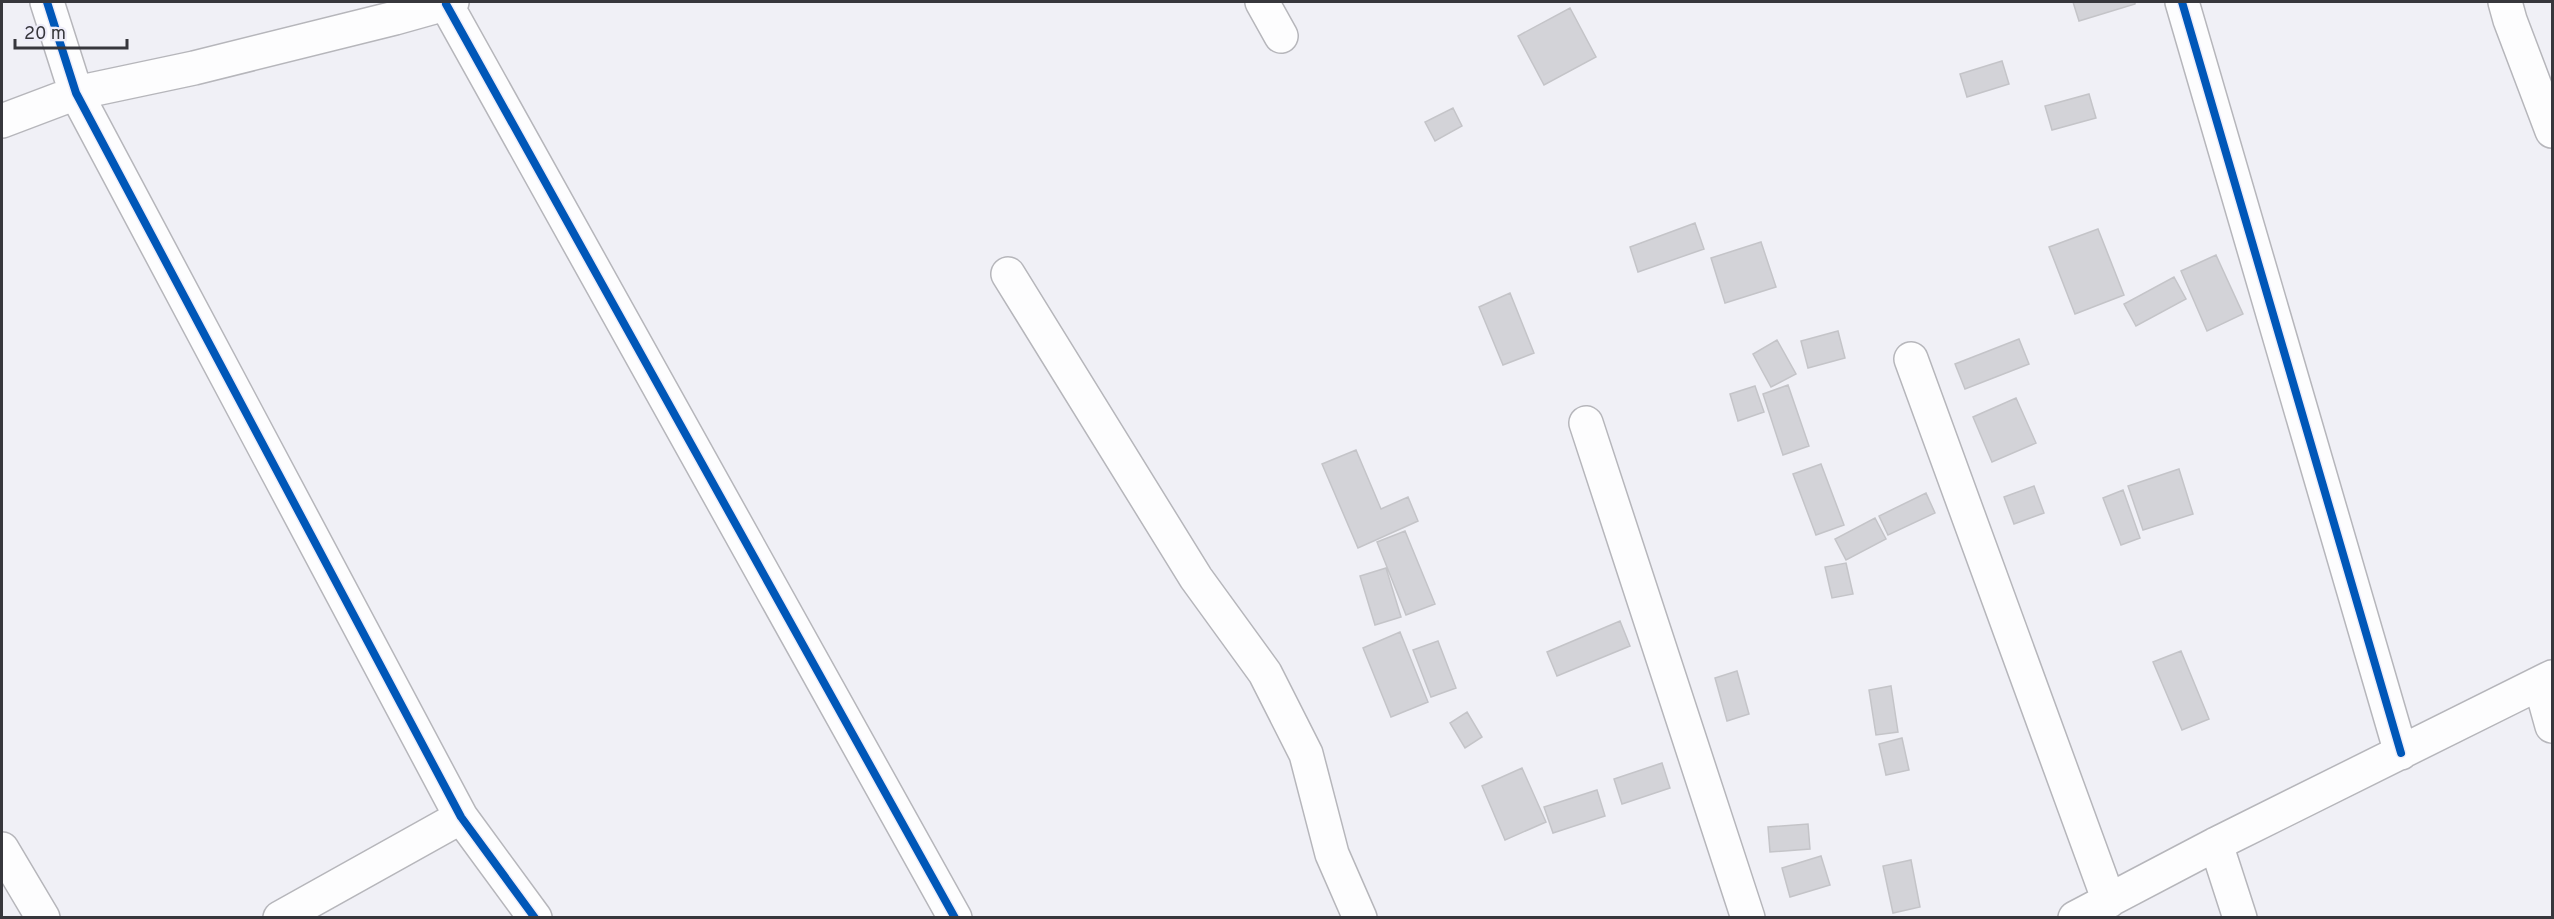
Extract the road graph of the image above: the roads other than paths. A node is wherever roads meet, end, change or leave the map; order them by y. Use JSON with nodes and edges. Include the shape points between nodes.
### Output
{"nodes":[{"id":1,"x":47,"y":2,"type":"edge"},
{"id":2,"x":1262,"y":2,"type":"edge"},
{"id":3,"x":2182,"y":2,"type":"edge"},
{"id":4,"x":2505,"y":2,"type":"edge"},
{"id":5,"x":449,"y":3,"type":"edge"},
{"id":6,"x":392,"y":10,"type":"edge"},
{"id":7,"x":1281,"y":36,"type":"dead end"},
{"id":8,"x":76,"y":93,"type":"junction"},
{"id":9,"x":2,"y":121,"type":"edge"},
{"id":10,"x":2553,"y":131,"type":"edge"},
{"id":11,"x":1008,"y":274,"type":"dead end"},
{"id":12,"x":1911,"y":359,"type":"dead end"},
{"id":13,"x":1586,"y":423,"type":"dead end"},
{"id":14,"x":2546,"y":680,"type":"edge"},
{"id":15,"x":2553,"y":726,"type":"edge"},
{"id":16,"x":2401,"y":753,"type":"junction"},
{"id":17,"x":461,"y":817,"type":"junction"},
{"id":18,"x":2216,"y":844,"type":"junction"},
{"id":19,"x":2,"y":849,"type":"edge"},
{"id":20,"x":2109,"y":901,"type":"junction"},
{"id":21,"x":43,"y":918,"type":"edge"},
{"id":22,"x":280,"y":918,"type":"edge"},
{"id":23,"x":535,"y":918,"type":"edge"},
{"id":24,"x":955,"y":918,"type":"edge"},
{"id":25,"x":1360,"y":918,"type":"edge"},
{"id":26,"x":1748,"y":918,"type":"edge"},
{"id":27,"x":2075,"y":918,"type":"edge"},
{"id":28,"x":2240,"y":918,"type":"edge"}],
"edges":[{"from":1,"to":8,"type":"street"},
{"from":2,"to":7,"type":"street"},
{"from":3,"to":16,"type":"street"},
{"from":4,"to":10,"type":"street"},
{"from":5,"to":6,"type":"street"},
{"from":5,"to":24,"type":"street"},
{"from":6,"to":8,"type":"street","via":[[194,68]]},
{"from":8,"to":9,"type":"street"},
{"from":8,"to":17,"type":"street"},
{"from":11,"to":25,"type":"street","via":[[1196,578],[1265,673],[1306,754],[1332,854]]},
{"from":12,"to":20,"type":"street"},
{"from":13,"to":26,"type":"street"},
{"from":14,"to":15,"type":"street"},
{"from":14,"to":16,"type":"street"},
{"from":16,"to":18,"type":"street"},
{"from":17,"to":22,"type":"street"},
{"from":17,"to":23,"type":"street"},
{"from":18,"to":20,"type":"street"},
{"from":18,"to":28,"type":"street"},
{"from":19,"to":21,"type":"street"},
{"from":20,"to":27,"type":"street"}]}
